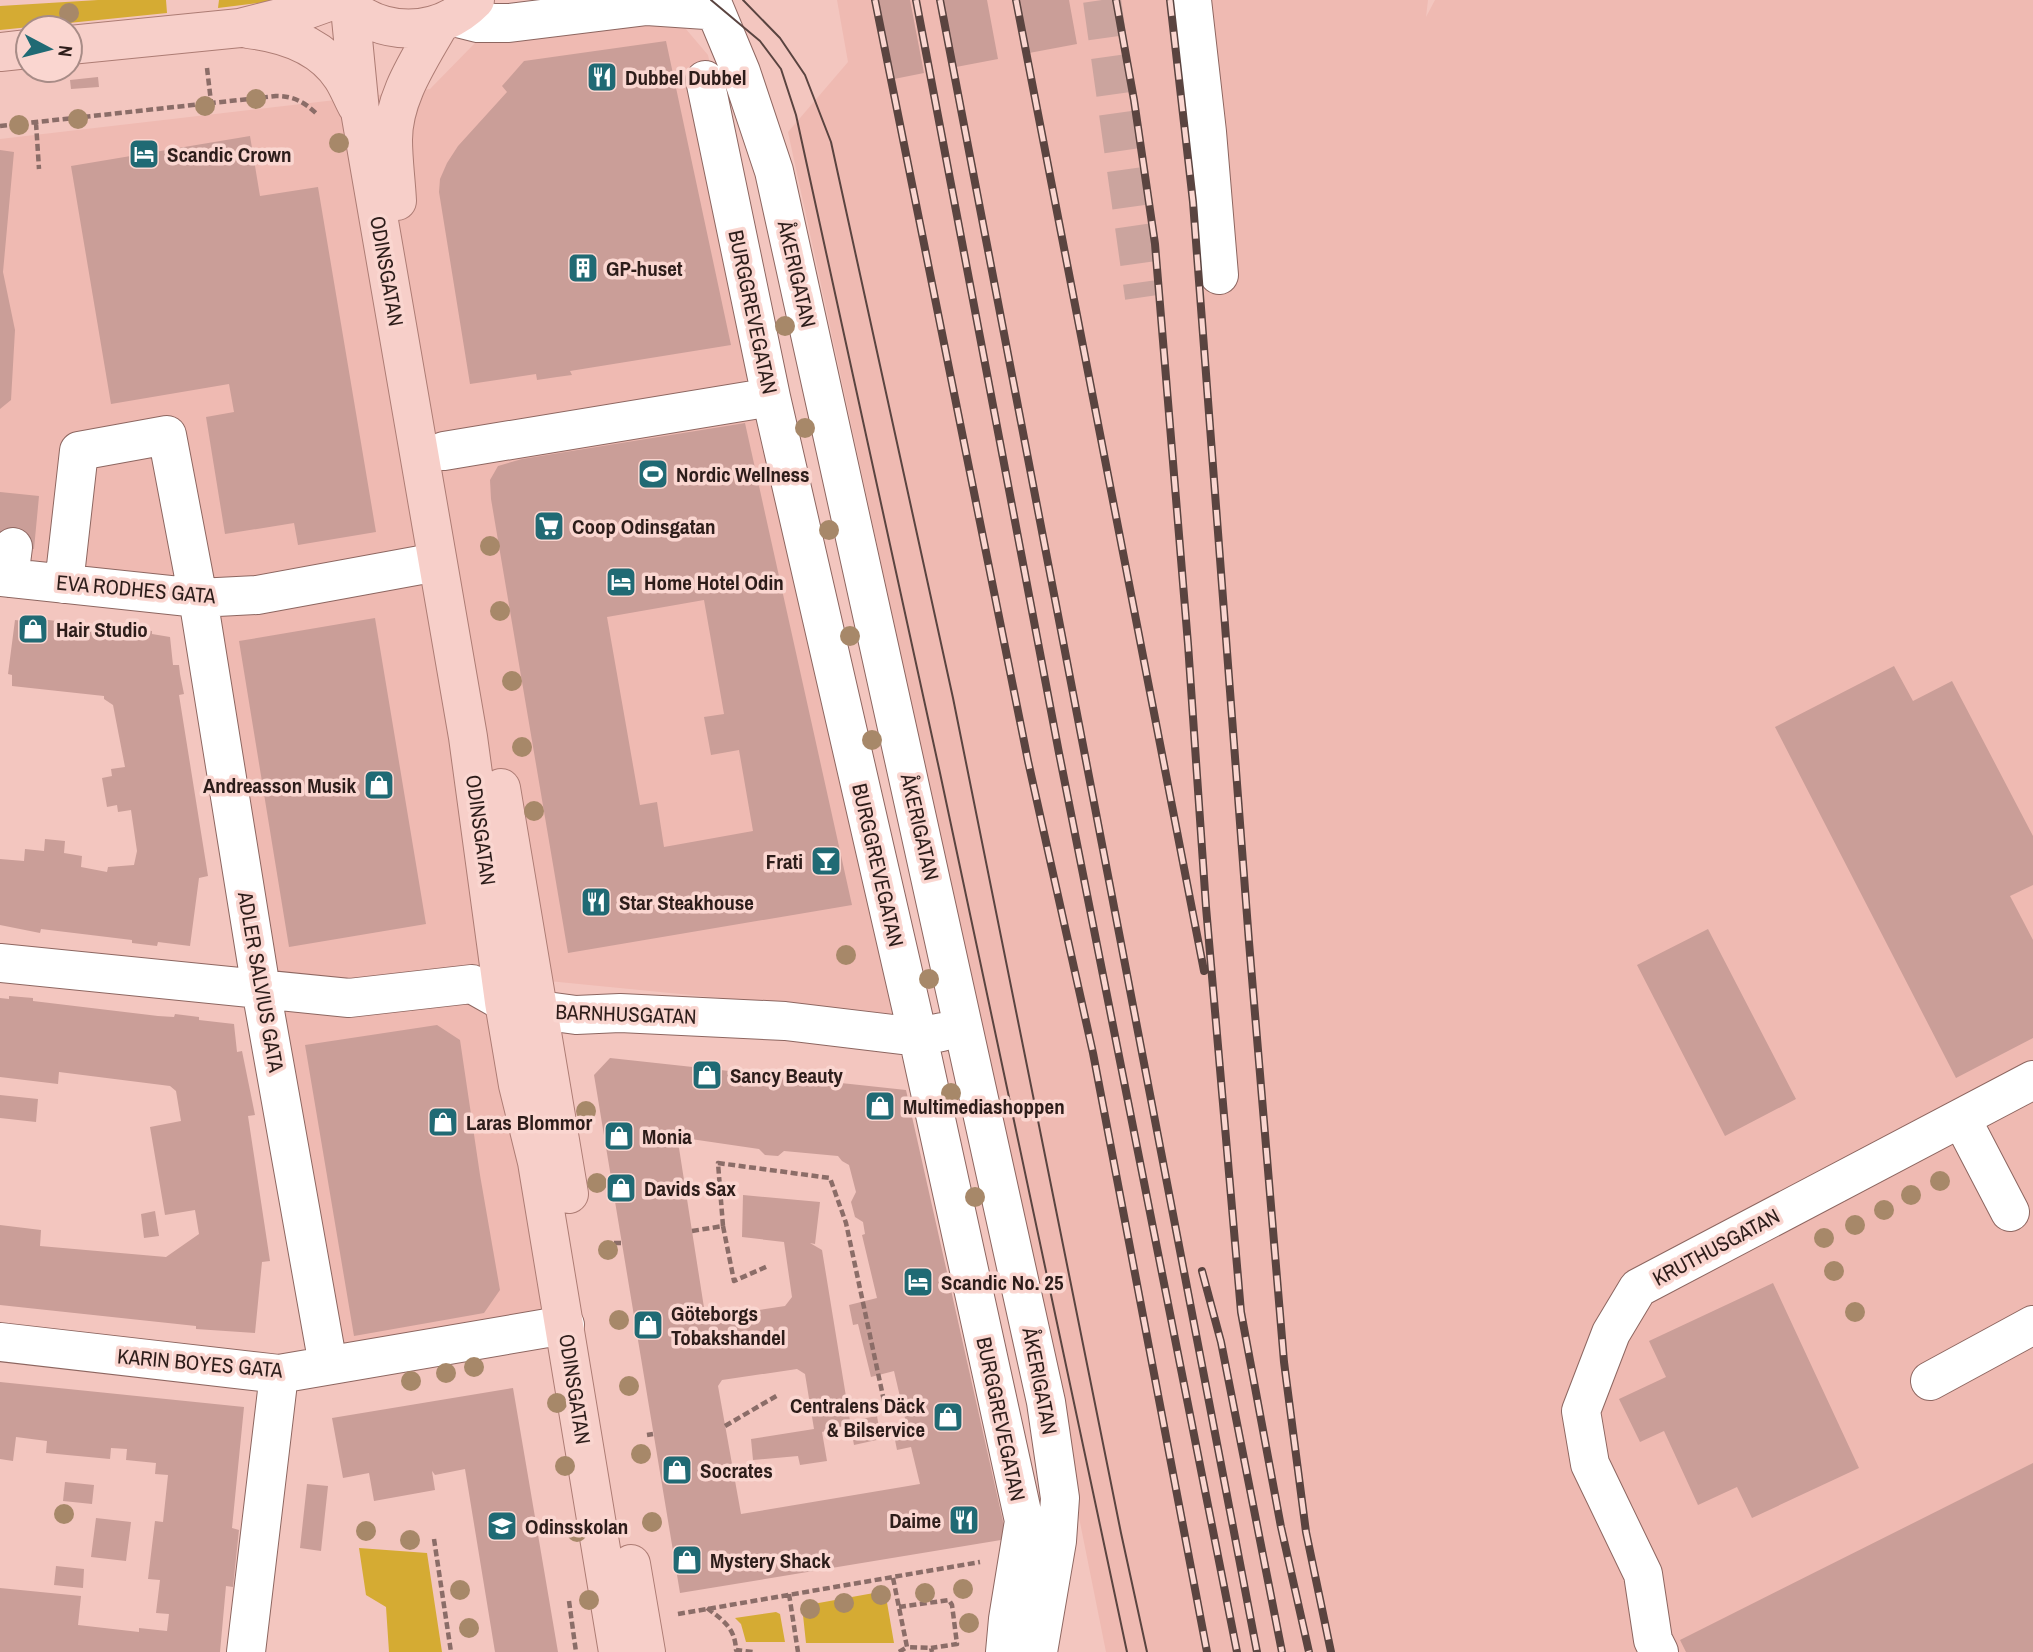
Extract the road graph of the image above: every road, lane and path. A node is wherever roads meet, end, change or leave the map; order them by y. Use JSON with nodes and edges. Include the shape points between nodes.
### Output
{"nodes":[{"id":1,"x":1192,"y":0,"type":"edge"},
{"id":2,"x":342,"y":3,"type":"edge"},
{"id":3,"x":713,"y":6,"type":"edge"},
{"id":4,"x":456,"y":13,"type":"edge"},
{"id":5,"x":240,"y":28,"type":"junction"},
{"id":6,"x":84,"y":44,"type":"edge"},
{"id":7,"x":705,"y":80,"type":"dead end"},
{"id":8,"x":360,"y":111,"type":"junction"},
{"id":9,"x":320,"y":117,"type":"dead end"},
{"id":10,"x":36,"y":123,"type":"junction"},
{"id":11,"x":0,"y":126,"type":"edge"},
{"id":12,"x":39,"y":169,"type":"dead end"},
{"id":13,"x":1219,"y":275,"type":"dead end"},
{"id":14,"x":771,"y":397,"type":"junction"},
{"id":15,"x":444,"y":451,"type":"junction"},
{"id":16,"x":437,"y":562,"type":"junction"},
{"id":17,"x":7,"y":567,"type":"edge"},
{"id":18,"x":64,"y":584,"type":"junction"},
{"id":19,"x":198,"y":598,"type":"junction"},
{"id":20,"x":0,"y":963,"type":"edge"},
{"id":21,"x":261,"y":989,"type":"junction"},
{"id":22,"x":521,"y":1006,"type":"junction"},
{"id":23,"x":965,"y":1028,"type":"junction"},
{"id":24,"x":918,"y":1037,"type":"junction"},
{"id":25,"x":2033,"y":1080,"type":"edge"},
{"id":26,"x":1961,"y":1118,"type":"junction"},
{"id":27,"x":2010,"y":1212,"type":"dead end"},
{"id":28,"x":723,"y":1226,"type":"junction"},
{"id":29,"x":692,"y":1231,"type":"dead end"},
{"id":30,"x":614,"y":1243,"type":"dead end"},
{"id":31,"x":622,"y":1243,"type":"dead end"},
{"id":32,"x":768,"y":1266,"type":"dead end"},
{"id":33,"x":565,"y":1325,"type":"junction"},
{"id":34,"x":2033,"y":1325,"type":"edge"},
{"id":35,"x":0,"y":1342,"type":"edge"},
{"id":36,"x":328,"y":1365,"type":"junction"},
{"id":37,"x":279,"y":1374,"type":"junction"},
{"id":38,"x":1930,"y":1381,"type":"dead end"},
{"id":39,"x":778,"y":1395,"type":"dead end"},
{"id":40,"x":884,"y":1401,"type":"dead end"},
{"id":41,"x":725,"y":1426,"type":"dead end"},
{"id":42,"x":653,"y":1434,"type":"dead end"},
{"id":43,"x":647,"y":1435,"type":"dead end"},
{"id":44,"x":434,"y":1539,"type":"dead end"},
{"id":45,"x":1018,"y":1555,"type":"junction"},
{"id":46,"x":893,"y":1578,"type":"junction"},
{"id":47,"x":789,"y":1594,"type":"junction"},
{"id":48,"x":899,"y":1607,"type":"junction"},
{"id":49,"x":707,"y":1608,"type":"junction"},
{"id":50,"x":678,"y":1614,"type":"dead end"},
{"id":51,"x":907,"y":1647,"type":"junction"},
{"id":52,"x":932,"y":1650,"type":"edge"},
{"id":53,"x":736,"y":1651,"type":"edge"},
{"id":54,"x":246,"y":1652,"type":"edge"},
{"id":55,"x":451,"y":1652,"type":"edge"},
{"id":56,"x":618,"y":1652,"type":"edge"},
{"id":57,"x":646,"y":1652,"type":"edge"},
{"id":58,"x":753,"y":1652,"type":"edge"},
{"id":59,"x":798,"y":1652,"type":"edge"},
{"id":60,"x":899,"y":1652,"type":"edge"},
{"id":61,"x":1005,"y":1652,"type":"edge"},
{"id":62,"x":1038,"y":1652,"type":"edge"},
{"id":63,"x":1659,"y":1652,"type":"edge"}],
"edges":[{"from":1,"to":13,"type":"street"},
{"from":2,"to":4,"type":"main road","via":[[370,21],[393,28],[417,29]]},
{"from":2,"to":5,"type":"main road"},
{"from":2,"to":8,"type":"main road","name":"ODINSGATAN"},
{"from":3,"to":4,"type":"street","via":[[706,10],[647,6],[509,23],[478,23]]},
{"from":3,"to":23,"type":"street","name":"ÅKERIGATAN","via":[[774,171]]},
{"from":4,"to":15,"type":"main road","name":"ODINSGATAN","via":[[408,80],[393,138],[398,212]]},
{"from":5,"to":6,"type":"main road"},
{"from":5,"to":8,"type":"main road","via":[[291,37],[318,53],[341,75]]},
{"from":7,"to":14,"type":"street","name":"BURGGREVEGATAN"},
{"from":8,"to":16,"type":"main road","name":"ODINSGATAN"},
{"from":9,"to":10,"type":"path","via":[[291,96],[276,96]]},
{"from":10,"to":11,"type":"path"},
{"from":10,"to":12,"type":"path"},
{"from":14,"to":15,"type":"street"},
{"from":14,"to":24,"type":"street","name":"BURGGREVEGATAN"},
{"from":15,"to":22,"type":"main road","name":"ODINSGATAN"},
{"from":16,"to":19,"type":"street","name":"EVA RODHES GATA","via":[[257,595]]},
{"from":16,"to":22,"type":"main road","name":"ODINSGATAN"},
{"from":17,"to":18,"type":"street","name":"EVA RODHES GATA"},
{"from":18,"to":19,"type":"street","name":"EVA RODHES GATA"},
{"from":18,"to":19,"type":"street","name":"ADLER SALVIUS GATA","via":[[79,451],[167,435]]},
{"from":19,"to":21,"type":"street","name":"ADLER SALVIUS GATA"},
{"from":20,"to":21,"type":"street","name":"BARNHUSGATAN"},
{"from":21,"to":22,"type":"street","name":"BARNHUSGATAN","via":[[349,998],[472,984]]},
{"from":21,"to":36,"type":"street","name":"ADLER SALVIUS GATA"},
{"from":22,"to":24,"type":"street","name":"BARNHUSGATAN","via":[[576,1015],[785,1021]]},
{"from":22,"to":33,"type":"main road","name":"ODINSGATAN","via":[[517,1085],[537,1162]]},
{"from":22,"to":57,"type":"main road","name":"ODINSGATAN"},
{"from":23,"to":24,"type":"street","name":"BARNHUSGATAN"},
{"from":23,"to":62,"type":"street","name":"ÅKERIGATAN","via":[[1058,1475],[1059,1531]]},
{"from":24,"to":45,"type":"street","name":"BURGGREVEGATAN","via":[[1024,1521]]},
{"from":25,"to":26,"type":"street","name":"KRUTHUSGATAN"},
{"from":26,"to":27,"type":"street"},
{"from":26,"to":63,"type":"street","name":"KRUTHUSGATAN","via":[[1638,1289],[1611,1333],[1581,1410],[1590,1464],[1643,1574]]},
{"from":28,"to":29,"type":"path"},
{"from":28,"to":32,"type":"path","via":[[734,1281]]},
{"from":28,"to":40,"type":"path","via":[[718,1163],[830,1178],[846,1223]]},
{"from":30,"to":31,"type":"path"},
{"from":33,"to":36,"type":"street","name":"KARIN BOYES GATA"},
{"from":33,"to":56,"type":"main road","name":"ODINSGATAN"},
{"from":34,"to":38,"type":"street"},
{"from":35,"to":37,"type":"street","name":"KARIN BOYES GATA"},
{"from":36,"to":37,"type":"street","name":"KARIN BOYES GATA"},
{"from":37,"to":54,"type":"street"},
{"from":39,"to":41,"type":"path"},
{"from":42,"to":43,"type":"path"},
{"from":44,"to":55,"type":"path"},
{"from":45,"to":46,"type":"path"},
{"from":45,"to":61,"type":"street","name":"BURGGREVEGATAN"},
{"from":46,"to":47,"type":"path"},
{"from":46,"to":48,"type":"path"},
{"from":47,"to":49,"type":"path"},
{"from":47,"to":59,"type":"path"},
{"from":48,"to":51,"type":"path"},
{"from":48,"to":52,"type":"path","via":[[949,1600],[957,1644]]},
{"from":49,"to":50,"type":"path"},
{"from":49,"to":53,"type":"path","via":[[729,1625]]},
{"from":51,"to":52,"type":"path"},
{"from":51,"to":60,"type":"path"},
{"from":53,"to":58,"type":"path"}]}
